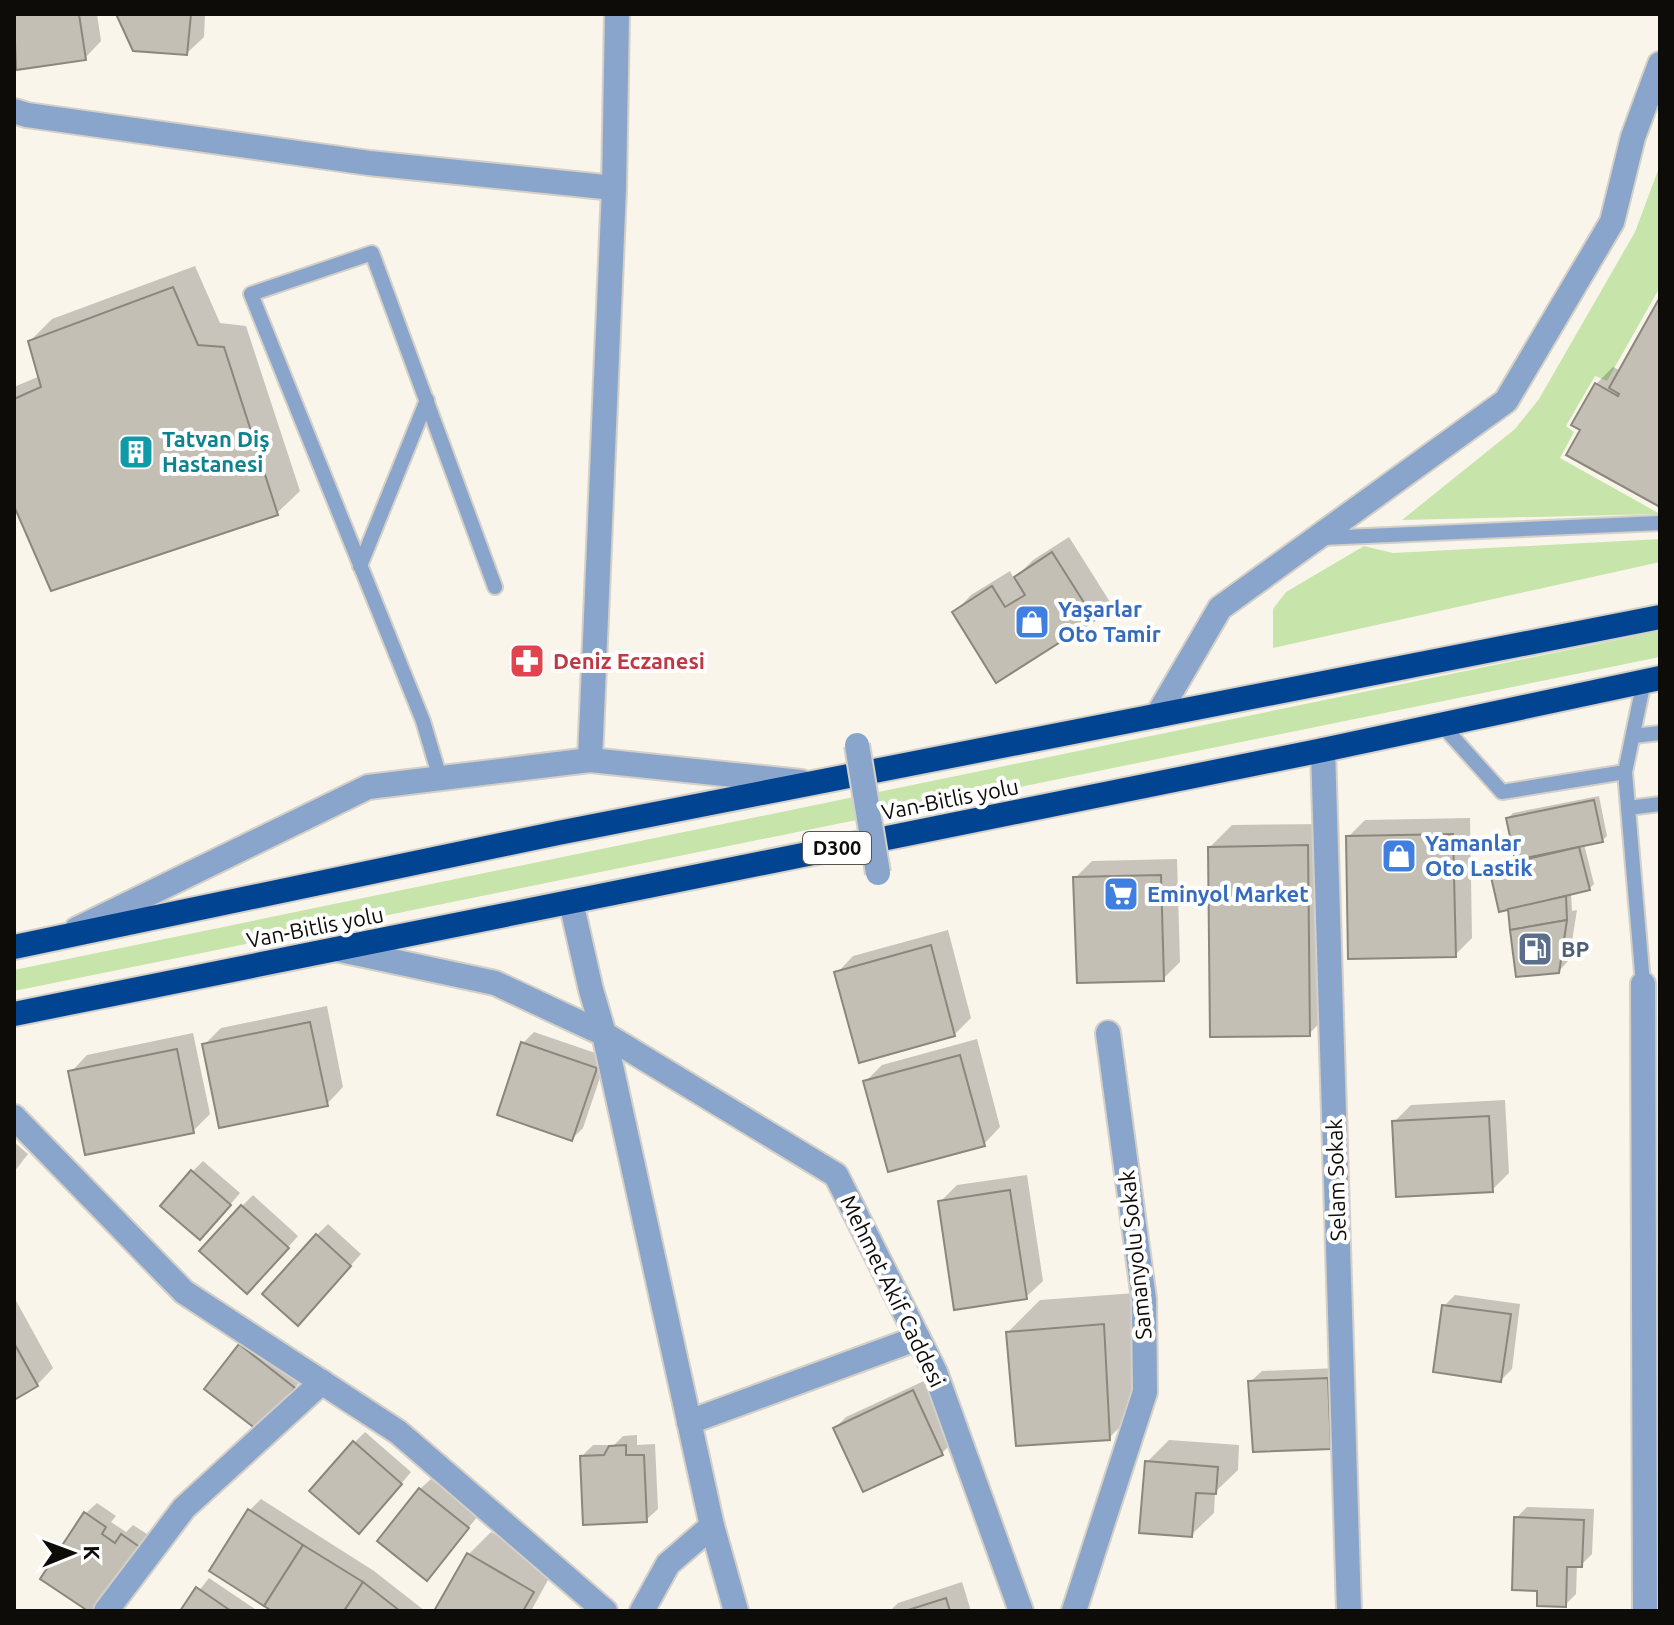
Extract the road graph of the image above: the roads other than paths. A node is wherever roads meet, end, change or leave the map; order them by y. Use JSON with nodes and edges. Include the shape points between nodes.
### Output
{"nodes":[{"id":1,"x":617,"y":14,"type":"edge"},
{"id":2,"x":1660,"y":64,"type":"edge"},
{"id":3,"x":14,"y":111,"type":"edge"},
{"id":4,"x":614,"y":188,"type":"junction"},
{"id":5,"x":427,"y":400,"type":"junction"},
{"id":6,"x":1660,"y":523,"type":"edge"},
{"id":7,"x":1318,"y":538,"type":"junction"},
{"id":8,"x":360,"y":566,"type":"junction"},
{"id":9,"x":495,"y":587,"type":"dead end"},
{"id":10,"x":1660,"y":617,"type":"edge"},
{"id":11,"x":1652,"y":679,"type":"edge"},
{"id":12,"x":1157,"y":716,"type":"junction"},
{"id":13,"x":1442,"y":725,"type":"junction"},
{"id":14,"x":1660,"y":733,"type":"edge"},
{"id":15,"x":1633,"y":736,"type":"junction"},
{"id":16,"x":857,"y":745,"type":"dead end"},
{"id":17,"x":1323,"y":750,"type":"junction"},
{"id":18,"x":590,"y":760,"type":"junction"},
{"id":19,"x":1625,"y":772,"type":"junction"},
{"id":20,"x":440,"y":778,"type":"junction"},
{"id":21,"x":811,"y":783,"type":"junction"},
{"id":22,"x":1660,"y":804,"type":"edge"},
{"id":23,"x":1628,"y":808,"type":"junction"},
{"id":24,"x":878,"y":873,"type":"dead end"},
{"id":25,"x":571,"y":902,"type":"junction"},
{"id":26,"x":61,"y":937,"type":"junction"},
{"id":27,"x":14,"y":947,"type":"edge"},
{"id":28,"x":336,"y":949,"type":"junction"},
{"id":29,"x":1643,"y":984,"type":"joint"},
{"id":30,"x":14,"y":1014,"type":"edge"},
{"id":31,"x":1108,"y":1033,"type":"dead end"},
{"id":32,"x":604,"y":1034,"type":"junction"},
{"id":33,"x":14,"y":1117,"type":"edge"},
{"id":34,"x":918,"y":1338,"type":"junction"},
{"id":35,"x":322,"y":1382,"type":"junction"},
{"id":36,"x":689,"y":1422,"type":"junction"},
{"id":37,"x":712,"y":1526,"type":"junction"},
{"id":38,"x":106,"y":1611,"type":"edge"},
{"id":39,"x":605,"y":1611,"type":"edge"},
{"id":40,"x":642,"y":1611,"type":"edge"},
{"id":41,"x":736,"y":1611,"type":"edge"},
{"id":42,"x":1021,"y":1611,"type":"edge"},
{"id":43,"x":1074,"y":1611,"type":"edge"},
{"id":44,"x":1349,"y":1611,"type":"edge"},
{"id":45,"x":1645,"y":1611,"type":"edge"}],
"edges":[{"from":1,"to":4,"type":"street"},
{"from":2,"to":7,"type":"street","via":[[1633,137],[1612,222],[1506,401]]},
{"from":3,"to":4,"type":"street","via":[[369,163]]},
{"from":4,"to":18,"type":"street"},
{"from":5,"to":8,"type":"lane"},
{"from":5,"to":8,"type":"lane","via":[[372,253],[251,294]]},
{"from":5,"to":9,"type":"lane"},
{"from":6,"to":7,"type":"lane"},
{"from":7,"to":12,"type":"street","via":[[1220,608]]},
{"from":8,"to":20,"type":"lane","via":[[423,721]]},
{"from":10,"to":12,"type":"highway","name":"Van-Bitlis yolu"},
{"from":11,"to":13,"type":"highway","name":"Van-Bitlis yolu","number":"D300"},
{"from":11,"to":15,"type":"lane"},
{"from":12,"to":21,"type":"highway","name":"Van-Bitlis yolu"},
{"from":13,"to":17,"type":"highway","name":"Van-Bitlis yolu","number":"D300"},
{"from":13,"to":19,"type":"lane","via":[[1502,792]]},
{"from":14,"to":15,"type":"lane"},
{"from":15,"to":19,"type":"lane"},
{"from":16,"to":24,"type":"street","bridge":true},
{"from":17,"to":25,"type":"highway","name":"Van-Bitlis yolu","number":"D300"},
{"from":17,"to":44,"type":"street","name":"Selam Sokak"},
{"from":18,"to":20,"type":"street"},
{"from":18,"to":21,"type":"street"},
{"from":19,"to":23,"type":"lane"},
{"from":20,"to":26,"type":"street","via":[[368,787]]},
{"from":21,"to":26,"type":"highway","name":"Van-Bitlis yolu"},
{"from":22,"to":23,"type":"lane"},
{"from":23,"to":29,"type":"lane"},
{"from":25,"to":28,"type":"highway","name":"Van-Bitlis yolu","number":"D300"},
{"from":25,"to":32,"type":"street"},
{"from":26,"to":27,"type":"highway","name":"Van-Bitlis yolu"},
{"from":28,"to":30,"type":"highway","name":"Van-Bitlis yolu","number":"D300"},
{"from":28,"to":32,"type":"street","name":"Mehmet Akif Caddesi","via":[[495,983]]},
{"from":29,"to":45,"type":"street"},
{"from":31,"to":43,"type":"street","name":"Samanyolu Sokak","via":[[1144,1299],[1145,1392]]},
{"from":32,"to":34,"type":"street","name":"Mehmet Akif Caddesi","via":[[836,1175]]},
{"from":32,"to":36,"type":"street"},
{"from":33,"to":35,"type":"street","via":[[184,1292]]},
{"from":34,"to":36,"type":"street"},
{"from":34,"to":42,"type":"street","name":"Mehmet Akif Caddesi"},
{"from":35,"to":38,"type":"street","via":[[184,1508]]},
{"from":35,"to":39,"type":"street","via":[[398,1432]]},
{"from":36,"to":37,"type":"street"},
{"from":37,"to":40,"type":"street","via":[[668,1564]]},
{"from":37,"to":41,"type":"street"}]}
